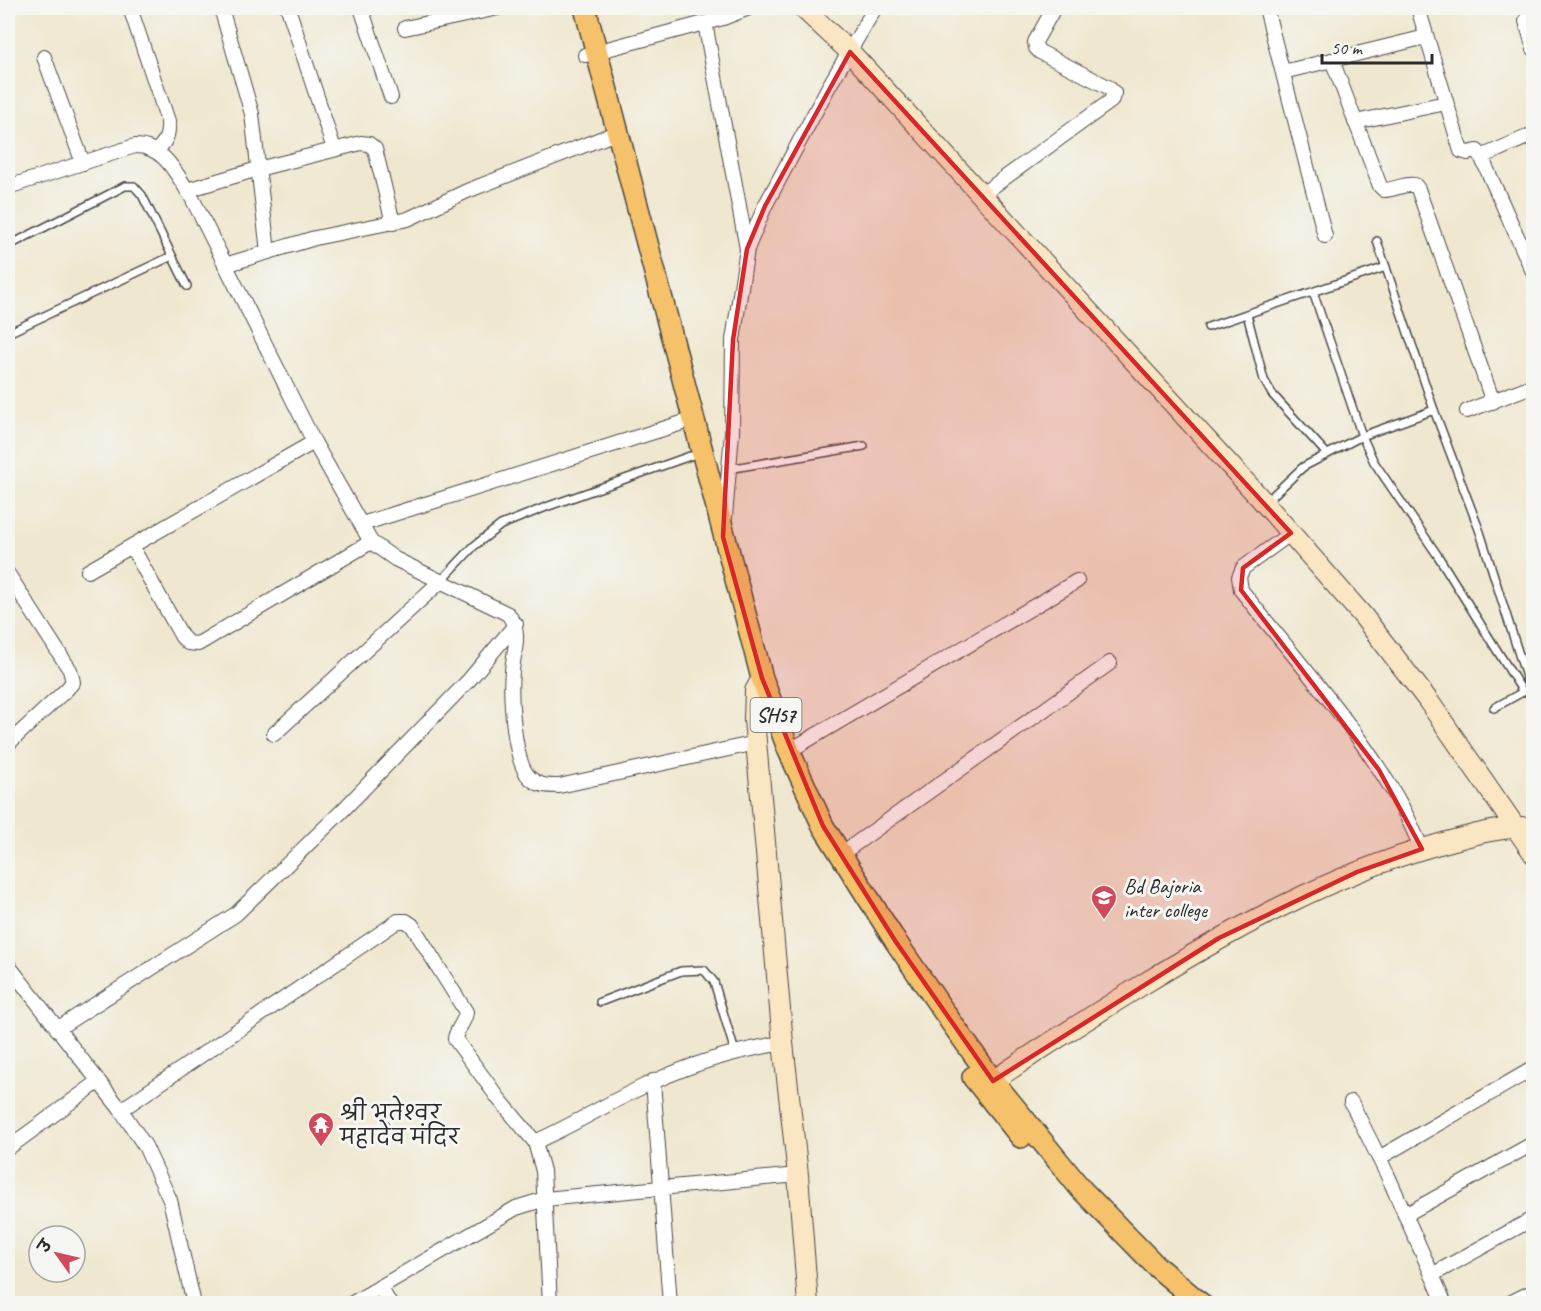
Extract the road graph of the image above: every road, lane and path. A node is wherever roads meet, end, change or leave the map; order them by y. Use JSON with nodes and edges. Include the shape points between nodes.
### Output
{"nodes":[{"id":1,"x":130,"y":8,"type":"edge"},
{"id":2,"x":221,"y":8,"type":"edge"},
{"id":3,"x":288,"y":8,"type":"edge"},
{"id":4,"x":361,"y":8,"type":"edge"},
{"id":5,"x":498,"y":8,"type":"edge"},
{"id":6,"x":572,"y":8,"type":"edge"},
{"id":7,"x":585,"y":8,"type":"edge"},
{"id":8,"x":749,"y":8,"type":"edge"},
{"id":9,"x":875,"y":8,"type":"edge"},
{"id":10,"x":1054,"y":8,"type":"edge"},
{"id":11,"x":1266,"y":8,"type":"edge"},
{"id":12,"x":1418,"y":8,"type":"edge"},
{"id":13,"x":1531,"y":8,"type":"edge"},
{"id":14,"x":806,"y":9,"type":"edge"},
{"id":15,"x":705,"y":23,"type":"junction"},
{"id":16,"x":405,"y":28,"type":"dead end"},
{"id":17,"x":1426,"y":37,"type":"junction"},
{"id":18,"x":1533,"y":49,"type":"edge"},
{"id":19,"x":850,"y":52,"type":"junction"},
{"id":20,"x":591,"y":54,"type":"junction"},
{"id":21,"x":44,"y":57,"type":"dead end"},
{"id":22,"x":1332,"y":60,"type":"junction"},
{"id":23,"x":1283,"y":72,"type":"junction"},
{"id":24,"x":391,"y":97,"type":"dead end"},
{"id":25,"x":1446,"y":104,"type":"junction"},
{"id":26,"x":1354,"y":122,"type":"junction"},
{"id":27,"x":1533,"y":134,"type":"edge"},
{"id":28,"x":608,"y":136,"type":"junction"},
{"id":29,"x":334,"y":149,"type":"junction"},
{"id":30,"x":156,"y":151,"type":"junction"},
{"id":31,"x":1482,"y":158,"type":"junction"},
{"id":32,"x":83,"y":163,"type":"junction"},
{"id":33,"x":258,"y":169,"type":"junction"},
{"id":34,"x":8,"y":187,"type":"edge"},
{"id":35,"x":187,"y":190,"type":"junction"},
{"id":36,"x":981,"y":195,"type":"junction"},
{"id":37,"x":393,"y":223,"type":"junction"},
{"id":38,"x":640,"y":231,"type":"junction"},
{"id":39,"x":1325,"y":237,"type":"dead end"},
{"id":40,"x":1377,"y":241,"type":"dead end"},
{"id":41,"x":8,"y":246,"type":"edge"},
{"id":42,"x":747,"y":249,"type":"junction"},
{"id":43,"x":268,"y":252,"type":"junction"},
{"id":44,"x":172,"y":256,"type":"junction"},
{"id":45,"x":225,"y":266,"type":"junction"},
{"id":46,"x":1386,"y":267,"type":"junction"},
{"id":47,"x":1533,"y":274,"type":"edge"},
{"id":48,"x":187,"y":286,"type":"dead end"},
{"id":49,"x":1313,"y":292,"type":"junction"},
{"id":50,"x":1247,"y":314,"type":"junction"},
{"id":51,"x":1208,"y":327,"type":"dead end"},
{"id":52,"x":8,"y":333,"type":"edge"},
{"id":53,"x":1533,"y":385,"type":"edge"},
{"id":54,"x":1493,"y":402,"type":"junction"},
{"id":55,"x":1434,"y":410,"type":"junction"},
{"id":56,"x":1467,"y":411,"type":"dead end"},
{"id":57,"x":682,"y":423,"type":"junction"},
{"id":58,"x":1362,"y":436,"type":"junction"},
{"id":59,"x":314,"y":442,"type":"junction"},
{"id":60,"x":864,"y":446,"type":"dead end"},
{"id":61,"x":1327,"y":454,"type":"junction"},
{"id":62,"x":690,"y":456,"type":"junction"},
{"id":63,"x":728,"y":469,"type":"junction"},
{"id":64,"x":1265,"y":503,"type":"junction"},
{"id":65,"x":362,"y":524,"type":"junction"},
{"id":66,"x":1291,"y":533,"type":"junction"},
{"id":67,"x":723,"y":537,"type":"junction"},
{"id":68,"x":371,"y":542,"type":"junction"},
{"id":69,"x":132,"y":547,"type":"junction"},
{"id":70,"x":88,"y":571,"type":"dead end"},
{"id":71,"x":8,"y":574,"type":"edge"},
{"id":72,"x":441,"y":581,"type":"junction"},
{"id":73,"x":1077,"y":581,"type":"dead end"},
{"id":74,"x":516,"y":624,"type":"junction"},
{"id":75,"x":1110,"y":663,"type":"dead end"},
{"id":76,"x":759,"y":684,"type":"junction"},
{"id":77,"x":1523,"y":692,"type":"junction"},
{"id":78,"x":1494,"y":708,"type":"dead end"},
{"id":79,"x":274,"y":734,"type":"dead end"},
{"id":80,"x":756,"y":743,"type":"junction"},
{"id":81,"x":8,"y":744,"type":"edge"},
{"id":82,"x":789,"y":751,"type":"junction"},
{"id":83,"x":1513,"y":826,"type":"junction"},
{"id":84,"x":1533,"y":827,"type":"edge"},
{"id":85,"x":1422,"y":849,"type":"junction"},
{"id":86,"x":841,"y":854,"type":"junction"},
{"id":87,"x":1533,"y":854,"type":"edge"},
{"id":88,"x":8,"y":964,"type":"edge"},
{"id":89,"x":600,"y":1002,"type":"dead end"},
{"id":90,"x":57,"y":1029,"type":"junction"},
{"id":91,"x":783,"y":1043,"type":"junction"},
{"id":92,"x":735,"y":1052,"type":"junction"},
{"id":93,"x":1533,"y":1068,"type":"edge"},
{"id":94,"x":653,"y":1081,"type":"junction"},
{"id":95,"x":993,"y":1081,"type":"junction"},
{"id":96,"x":98,"y":1082,"type":"junction"},
{"id":97,"x":1351,"y":1102,"type":"dead end"},
{"id":98,"x":121,"y":1110,"type":"junction"},
{"id":99,"x":10,"y":1140,"type":"edge"},
{"id":100,"x":535,"y":1142,"type":"junction"},
{"id":101,"x":1533,"y":1143,"type":"edge"},
{"id":102,"x":1378,"y":1158,"type":"junction"},
{"id":103,"x":798,"y":1176,"type":"junction"},
{"id":104,"x":660,"y":1189,"type":"junction"},
{"id":105,"x":545,"y":1199,"type":"junction"},
{"id":106,"x":1405,"y":1215,"type":"junction"},
{"id":107,"x":1533,"y":1218,"type":"edge"},
{"id":108,"x":1432,"y":1275,"type":"junction"},
{"id":109,"x":380,"y":1287,"type":"junction"},
{"id":110,"x":1533,"y":1291,"type":"edge"},
{"id":111,"x":194,"y":1304,"type":"edge"},
{"id":112,"x":351,"y":1304,"type":"edge"},
{"id":113,"x":390,"y":1304,"type":"edge"},
{"id":114,"x":550,"y":1304,"type":"edge"},
{"id":115,"x":670,"y":1304,"type":"edge"},
{"id":116,"x":808,"y":1304,"type":"edge"},
{"id":117,"x":1182,"y":1304,"type":"edge"},
{"id":118,"x":1201,"y":1304,"type":"edge"},
{"id":119,"x":1445,"y":1304,"type":"edge"},
{"id":120,"x":1508,"y":1304,"type":"edge"}],
"edges":[{"from":1,"to":30,"type":"street","via":[[168,121],[168,136]]},
{"from":2,"to":33,"type":"street","via":[[252,114]]},
{"from":3,"to":29,"type":"street"},
{"from":4,"to":24,"type":"street"},
{"from":5,"to":16,"type":"street"},
{"from":6,"to":20,"type":"main road","number":"SH57"},
{"from":7,"to":20,"type":"main road","number":"SH57"},
{"from":8,"to":15,"type":"street"},
{"from":9,"to":19,"type":"street"},
{"from":10,"to":36,"type":"street","via":[[1035,42],[1036,48],[1108,87],[1114,93],[1111,101]]},
{"from":11,"to":23,"type":"street"},
{"from":12,"to":17,"type":"street"},
{"from":13,"to":18,"type":"street","via":[[1526,21]]},
{"from":14,"to":19,"type":"street"},
{"from":15,"to":20,"type":"street"},
{"from":15,"to":42,"type":"street"},
{"from":17,"to":22,"type":"street"},
{"from":17,"to":25,"type":"street"},
{"from":19,"to":36,"type":"street"},
{"from":19,"to":42,"type":"street","via":[[765,206]]},
{"from":20,"to":28,"type":"main road","number":"SH57"},
{"from":20,"to":38,"type":"main road","number":"SH57"},
{"from":21,"to":32,"type":"street"},
{"from":22,"to":23,"type":"street"},
{"from":22,"to":26,"type":"street"},
{"from":23,"to":39,"type":"street"},
{"from":25,"to":26,"type":"street"},
{"from":25,"to":31,"type":"street","via":[[1461,151],[1477,151]]},
{"from":26,"to":54,"type":"street","via":[[1380,186],[1389,190],[1415,184],[1418,189]]},
{"from":27,"to":31,"type":"street"},
{"from":28,"to":37,"type":"street"},
{"from":28,"to":38,"type":"main road","number":"SH57"},
{"from":29,"to":33,"type":"street"},
{"from":29,"to":37,"type":"street","via":[[361,143],[375,149]]},
{"from":30,"to":32,"type":"street","via":[[135,146]]},
{"from":30,"to":35,"type":"street"},
{"from":31,"to":47,"type":"street"},
{"from":32,"to":34,"type":"street"},
{"from":33,"to":35,"type":"street"},
{"from":33,"to":43,"type":"street"},
{"from":35,"to":45,"type":"street"},
{"from":36,"to":64,"type":"street"},
{"from":37,"to":43,"type":"street","via":[[315,238]]},
{"from":38,"to":57,"type":"main road","number":"SH57"},
{"from":38,"to":67,"type":"main road","number":"SH57"},
{"from":40,"to":46,"type":"lane"},
{"from":41,"to":44,"type":"lane","via":[[124,186],[134,186]]},
{"from":42,"to":63,"type":"street","via":[[733,340]]},
{"from":43,"to":45,"type":"street"},
{"from":44,"to":48,"type":"lane"},
{"from":44,"to":52,"type":"lane"},
{"from":45,"to":59,"type":"street"},
{"from":46,"to":49,"type":"lane"},
{"from":46,"to":55,"type":"lane"},
{"from":49,"to":50,"type":"lane"},
{"from":49,"to":58,"type":"lane"},
{"from":50,"to":51,"type":"lane"},
{"from":50,"to":61,"type":"lane","via":[[1264,380],[1272,394]]},
{"from":53,"to":54,"type":"street"},
{"from":54,"to":56,"type":"street"},
{"from":55,"to":58,"type":"lane"},
{"from":55,"to":77,"type":"lane","via":[[1480,532],[1529,686]]},
{"from":57,"to":62,"type":"main road","number":"SH57"},
{"from":57,"to":65,"type":"street"},
{"from":58,"to":61,"type":"lane"},
{"from":58,"to":77,"type":"lane","via":[[1374,462]]},
{"from":59,"to":65,"type":"street"},
{"from":59,"to":69,"type":"street"},
{"from":60,"to":63,"type":"lane"},
{"from":61,"to":64,"type":"lane","via":[[1303,467]]},
{"from":62,"to":72,"type":"lane","via":[[501,525],[455,563]]},
{"from":62,"to":76,"type":"main road","number":"SH57","via":[[718,564]]},
{"from":63,"to":67,"type":"street"},
{"from":64,"to":66,"type":"street"},
{"from":65,"to":68,"type":"street"},
{"from":66,"to":83,"type":"street","via":[[1420,690]]},
{"from":66,"to":85,"type":"street","via":[[1243,568],[1239,577],[1241,590],[1379,770]]},
{"from":67,"to":76,"type":"main road","number":"SH57"},
{"from":68,"to":69,"type":"street","via":[[198,644],[188,643],[183,637]]},
{"from":68,"to":72,"type":"street","via":[[382,552]]},
{"from":69,"to":70,"type":"street"},
{"from":71,"to":81,"type":"street","via":[[70,670],[73,682]]},
{"from":72,"to":74,"type":"street","via":[[508,614]]},
{"from":72,"to":79,"type":"street"},
{"from":73,"to":82,"type":"street"},
{"from":74,"to":80,"type":"street","via":[[512,673],[519,760],[528,776],[540,785],[559,786]]},
{"from":74,"to":90,"type":"street","via":[[461,688],[236,914]]},
{"from":75,"to":86,"type":"street"},
{"from":76,"to":80,"type":"street","via":[[754,719]]},
{"from":76,"to":82,"type":"main road","number":"SH57"},
{"from":76,"to":117,"type":"main road","number":"SH57","via":[[793,786],[815,831],[942,1034],[994,1106],[1073,1198],[1123,1251]]},
{"from":77,"to":78,"type":"lane"},
{"from":80,"to":91,"type":"street"},
{"from":82,"to":86,"type":"main road","number":"SH57"},
{"from":83,"to":84,"type":"street"},
{"from":83,"to":85,"type":"street"},
{"from":83,"to":87,"type":"street"},
{"from":85,"to":95,"type":"street","via":[[1357,872],[1219,938],[1079,1023]]},
{"from":86,"to":95,"type":"main road","number":"SH57","via":[[896,942]]},
{"from":88,"to":90,"type":"street"},
{"from":89,"to":92,"type":"lane","via":[[681,971],[704,970],[714,982]]},
{"from":90,"to":96,"type":"street"},
{"from":91,"to":92,"type":"street"},
{"from":91,"to":103,"type":"street"},
{"from":92,"to":94,"type":"street"},
{"from":93,"to":102,"type":"street"},
{"from":94,"to":100,"type":"street"},
{"from":94,"to":104,"type":"street"},
{"from":95,"to":118,"type":"main road","number":"SH57","via":[[1081,1189],[1157,1267]]},
{"from":96,"to":98,"type":"street"},
{"from":96,"to":99,"type":"street"},
{"from":97,"to":102,"type":"street"},
{"from":98,"to":100,"type":"street","via":[[399,921],[406,921],[466,1012],[455,1039]]},
{"from":98,"to":111,"type":"street","via":[[145,1146],[170,1200]]},
{"from":100,"to":105,"type":"street"},
{"from":101,"to":106,"type":"street"},
{"from":102,"to":106,"type":"street"},
{"from":103,"to":104,"type":"street"},
{"from":103,"to":116,"type":"street"},
{"from":104,"to":105,"type":"street"},
{"from":104,"to":115,"type":"street"},
{"from":105,"to":109,"type":"street","via":[[516,1208]]},
{"from":105,"to":114,"type":"street"},
{"from":106,"to":108,"type":"street"},
{"from":107,"to":108,"type":"street"},
{"from":108,"to":119,"type":"street"},
{"from":109,"to":112,"type":"street"},
{"from":109,"to":113,"type":"street"},
{"from":110,"to":120,"type":"street"}]}
